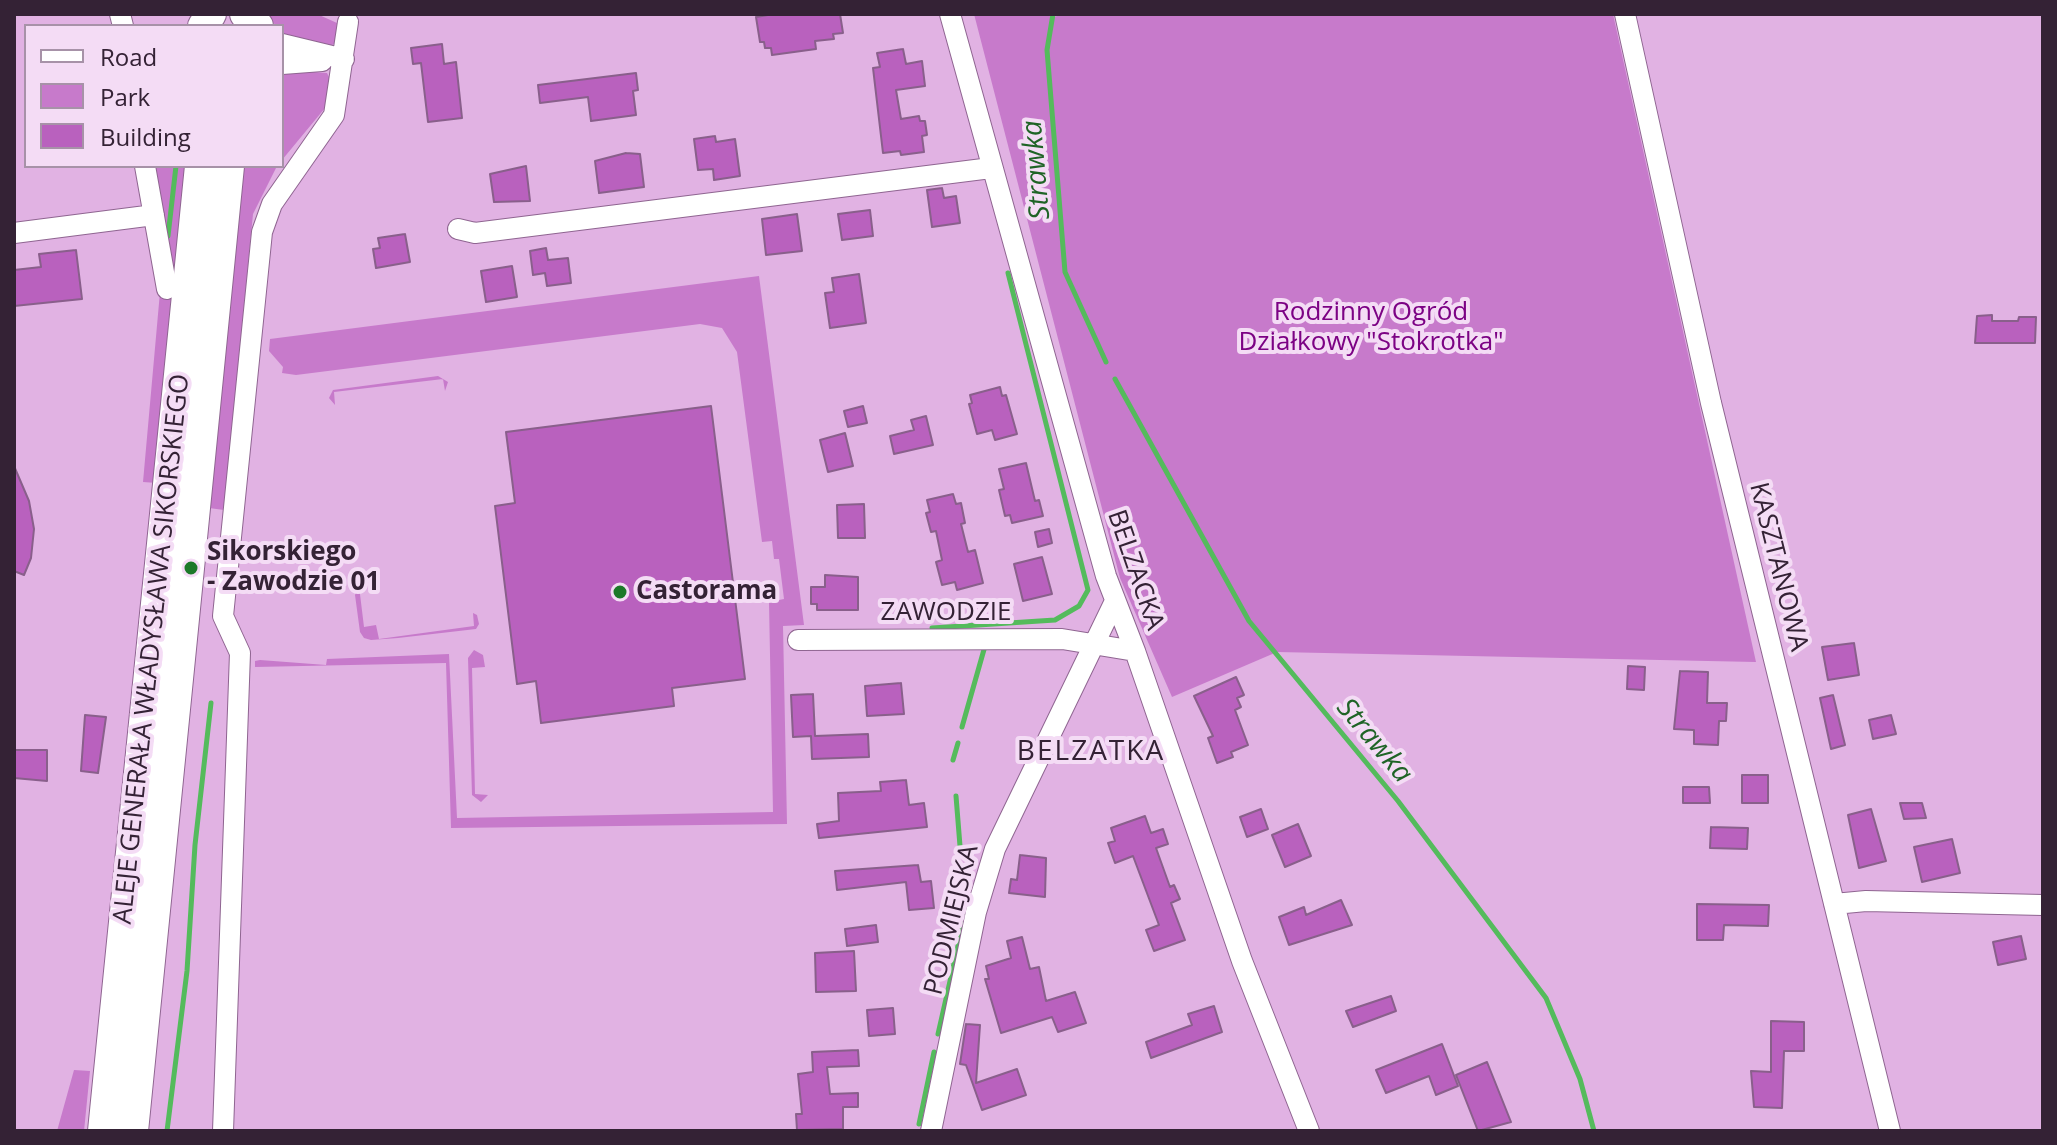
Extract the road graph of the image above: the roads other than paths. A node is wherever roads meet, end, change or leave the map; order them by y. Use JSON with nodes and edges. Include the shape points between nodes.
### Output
{"nodes":[{"id":1,"x":950,"y":14,"type":"edge"},
{"id":2,"x":1625,"y":14,"type":"edge"},
{"id":3,"x":348,"y":22,"type":"dead end"},
{"id":4,"x":284,"y":44,"type":"edge"},
{"id":5,"x":344,"y":59,"type":"junction"},
{"id":6,"x":284,"y":64,"type":"edge"},
{"id":7,"x":145,"y":168,"type":"edge"},
{"id":8,"x":200,"y":168,"type":"edge"},
{"id":9,"x":229,"y":168,"type":"edge"},
{"id":10,"x":991,"y":168,"type":"junction"},
{"id":11,"x":154,"y":215,"type":"junction"},
{"id":12,"x":458,"y":229,"type":"dead end"},
{"id":13,"x":14,"y":233,"type":"edge"},
{"id":14,"x":167,"y":289,"type":"dead end"},
{"id":15,"x":1115,"y":601,"type":"junction"},
{"id":16,"x":798,"y":640,"type":"dead end"},
{"id":17,"x":1094,"y":644,"type":"junction"},
{"id":18,"x":1135,"y":651,"type":"junction"},
{"id":19,"x":1834,"y":904,"type":"junction"},
{"id":20,"x":2043,"y":905,"type":"edge"},
{"id":21,"x":103,"y":1131,"type":"edge"},
{"id":22,"x":133,"y":1131,"type":"edge"},
{"id":23,"x":223,"y":1131,"type":"edge"},
{"id":24,"x":931,"y":1131,"type":"edge"},
{"id":25,"x":1309,"y":1131,"type":"edge"},
{"id":26,"x":1890,"y":1131,"type":"edge"}],
"edges":[{"from":1,"to":10,"type":"street","name":"BELZACKA"},
{"from":2,"to":19,"type":"street","name":"KASZTANOWA","via":[[1708,389]]},
{"from":3,"to":5,"type":"street"},
{"from":4,"to":5,"type":"street"},
{"from":5,"to":6,"type":"street"},
{"from":5,"to":23,"type":"street","via":[[334,115],[272,204],[262,232],[223,616],[240,653]]},
{"from":7,"to":11,"type":"street"},
{"from":8,"to":21,"type":"main road","name":"ALEJE GENERAŁA WŁADYSŁAWA SIKORSKIEGO"},
{"from":9,"to":22,"type":"main road","name":"ALEJE GENERAŁA WŁADYSŁAWA SIKORSKIEGO"},
{"from":10,"to":12,"type":"street","via":[[475,233]]},
{"from":10,"to":15,"type":"street","name":"BELZACKA"},
{"from":11,"to":13,"type":"street"},
{"from":11,"to":14,"type":"street"},
{"from":15,"to":17,"type":"street","name":"PODMIEJSKA"},
{"from":15,"to":18,"type":"street","name":"BELZACKA"},
{"from":16,"to":17,"type":"street","name":"ZAWODZIE","via":[[1062,639]]},
{"from":17,"to":18,"type":"street","name":"ZAWODZIE"},
{"from":17,"to":24,"type":"street","name":"PODMIEJSKA","via":[[984,880]]},
{"from":18,"to":25,"type":"street","name":"BELZACKA","via":[[1202,853]]},
{"from":19,"to":20,"type":"street"},
{"from":19,"to":26,"type":"street","name":"KASZTANOWA"}]}
